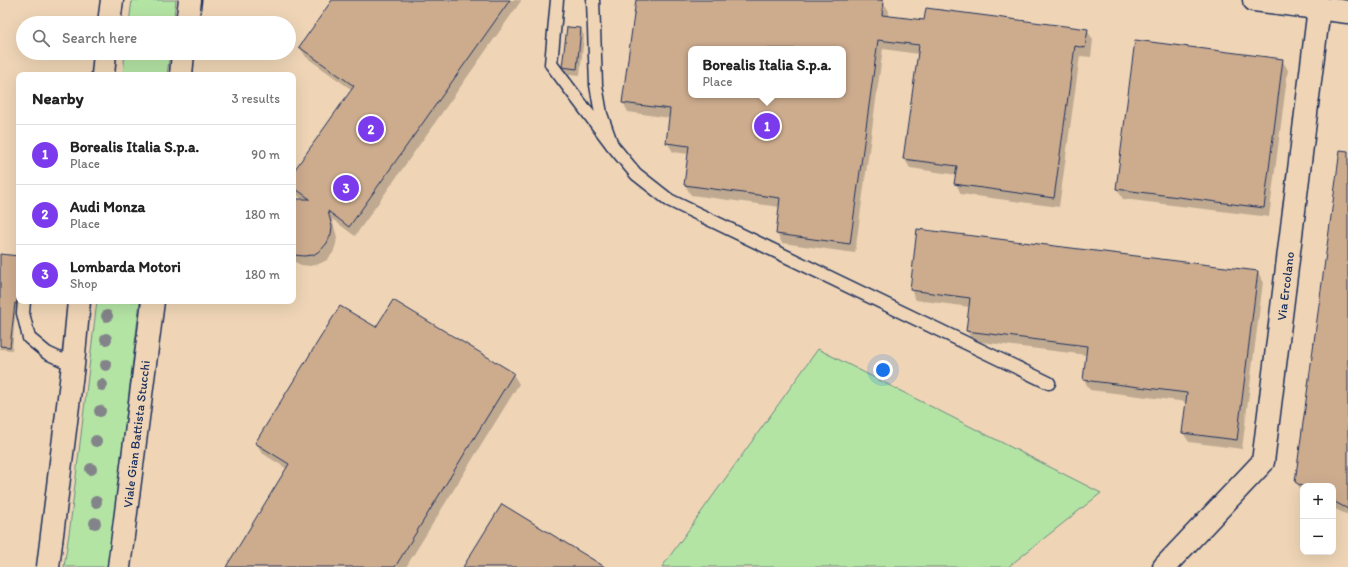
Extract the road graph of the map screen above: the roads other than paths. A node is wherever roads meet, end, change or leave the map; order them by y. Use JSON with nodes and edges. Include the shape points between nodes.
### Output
{"nodes":[{"id":1,"x":112,"y":0,"type":"edge"},
{"id":2,"x":190,"y":0,"type":"edge"},
{"id":3,"x":557,"y":0,"type":"edge"},
{"id":4,"x":593,"y":0,"type":"edge"},
{"id":5,"x":1254,"y":0,"type":"edge"},
{"id":6,"x":1319,"y":8,"type":"junction"},
{"id":7,"x":1348,"y":12,"type":"edge"},
{"id":8,"x":110,"y":16,"type":"edge"},
{"id":9,"x":188,"y":16,"type":"edge"},
{"id":10,"x":104,"y":60,"type":"edge"},
{"id":11,"x":182,"y":60,"type":"edge"},
{"id":12,"x":103,"y":72,"type":"edge"},
{"id":13,"x":181,"y":72,"type":"edge"},
{"id":14,"x":612,"y":145,"type":"junction"},
{"id":15,"x":24,"y":304,"type":"edge"},
{"id":16,"x":79,"y":304,"type":"edge"},
{"id":17,"x":153,"y":304,"type":"edge"},
{"id":18,"x":73,"y":365,"type":"junction"},
{"id":19,"x":1049,"y":383,"type":"dead end"},
{"id":20,"x":48,"y":567,"type":"edge"},
{"id":21,"x":119,"y":567,"type":"edge"},
{"id":22,"x":1164,"y":567,"type":"edge"}],
"edges":[{"from":1,"to":8,"type":"street"},
{"from":2,"to":9,"type":"street"},
{"from":3,"to":14,"type":"lane","via":[[552,64]]},
{"from":4,"to":14,"type":"lane","via":[[596,85],[601,114]]},
{"from":5,"to":6,"type":"street"},
{"from":6,"to":7,"type":"street"},
{"from":6,"to":22,"type":"street","name":"Via Ercolano","via":[[1263,462]]},
{"from":10,"to":12,"type":"street"},
{"from":11,"to":13,"type":"street"},
{"from":14,"to":19,"type":"lane","via":[[636,174],[669,200]]},
{"from":15,"to":18,"type":"lane","via":[[23,313],[29,338],[47,353]]},
{"from":16,"to":18,"type":"street"},
{"from":17,"to":21,"type":"street","name":"Viale Gian Battista Stucchi"},
{"from":18,"to":20,"type":"street"}]}
